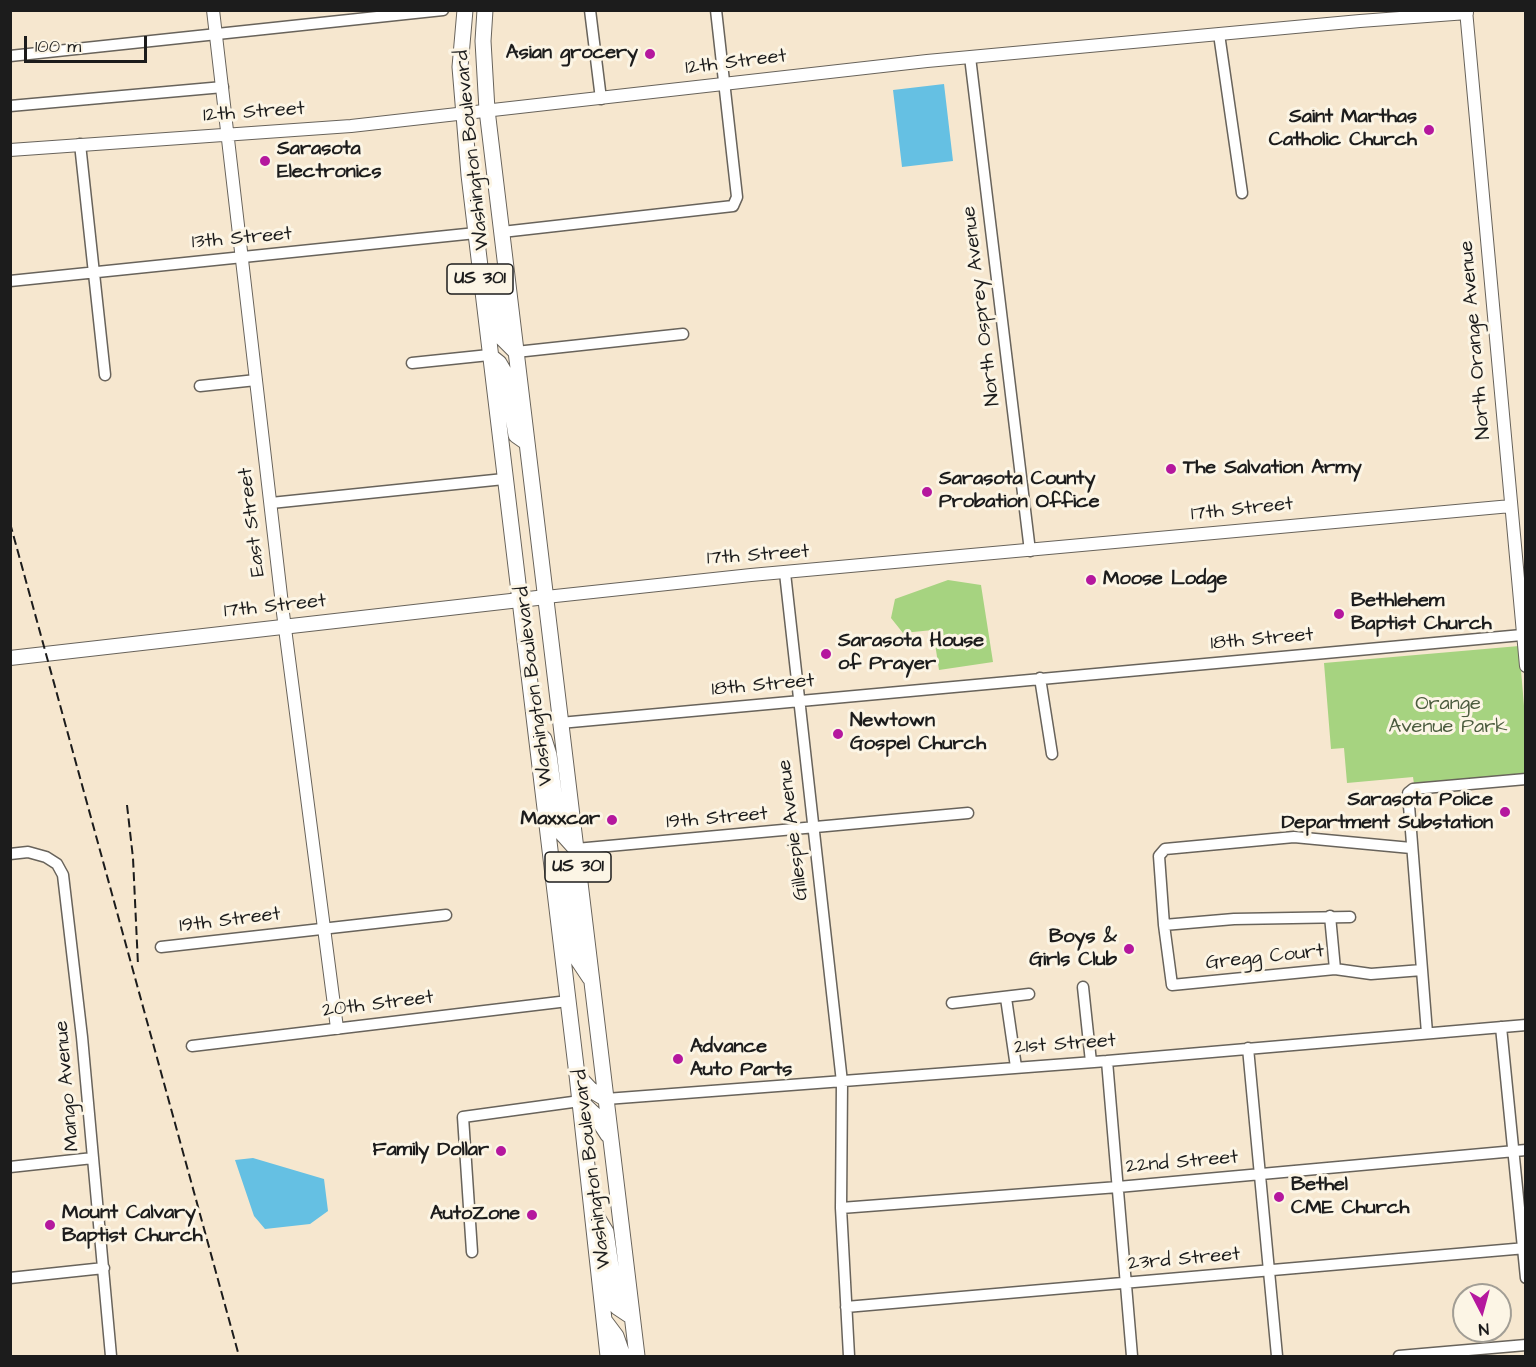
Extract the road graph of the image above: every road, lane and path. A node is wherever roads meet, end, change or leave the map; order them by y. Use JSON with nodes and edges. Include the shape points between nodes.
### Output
{"nodes":[{"id":1,"x":213,"y":10,"type":"edge"},
{"id":2,"x":443,"y":10,"type":"edge"},
{"id":3,"x":465,"y":10,"type":"edge"},
{"id":4,"x":485,"y":10,"type":"edge"},
{"id":5,"x":590,"y":10,"type":"edge"},
{"id":6,"x":716,"y":10,"type":"edge"},
{"id":7,"x":1466,"y":12,"type":"edge"},
{"id":8,"x":1219,"y":34,"type":"junction"},
{"id":9,"x":216,"y":35,"type":"junction"},
{"id":10,"x":10,"y":56,"type":"edge"},
{"id":11,"x":970,"y":57,"type":"junction"},
{"id":12,"x":724,"y":83,"type":"junction"},
{"id":13,"x":223,"y":87,"type":"junction"},
{"id":14,"x":601,"y":99,"type":"junction"},
{"id":15,"x":10,"y":106,"type":"edge"},
{"id":16,"x":487,"y":110,"type":"junction"},
{"id":17,"x":462,"y":113,"type":"junction"},
{"id":18,"x":228,"y":134,"type":"junction"},
{"id":19,"x":80,"y":144,"type":"junction"},
{"id":20,"x":10,"y":150,"type":"edge"},
{"id":21,"x":1242,"y":193,"type":"dead end"},
{"id":22,"x":502,"y":232,"type":"junction"},
{"id":23,"x":476,"y":233,"type":"junction"},
{"id":24,"x":242,"y":256,"type":"junction"},
{"id":25,"x":479,"y":270,"type":"junction"},
{"id":26,"x":94,"y":272,"type":"junction"},
{"id":27,"x":10,"y":281,"type":"edge"},
{"id":28,"x":683,"y":334,"type":"dead end"},
{"id":29,"x":516,"y":352,"type":"junction"},
{"id":30,"x":489,"y":355,"type":"junction"},
{"id":31,"x":412,"y":363,"type":"dead end"},
{"id":32,"x":105,"y":375,"type":"dead end"},
{"id":33,"x":256,"y":380,"type":"junction"},
{"id":34,"x":200,"y":386,"type":"dead end"},
{"id":35,"x":526,"y":442,"type":"junction"},
{"id":36,"x":504,"y":479,"type":"junction"},
{"id":37,"x":271,"y":503,"type":"junction"},
{"id":38,"x":1511,"y":506,"type":"junction"},
{"id":39,"x":1030,"y":551,"type":"junction"},
{"id":40,"x":785,"y":573,"type":"junction"},
{"id":41,"x":546,"y":597,"type":"junction"},
{"id":42,"x":518,"y":600,"type":"junction"},
{"id":43,"x":285,"y":625,"type":"junction"},
{"id":44,"x":1522,"y":635,"type":"junction"},
{"id":45,"x":10,"y":658,"type":"edge"},
{"id":46,"x":1526,"y":666,"type":"edge"},
{"id":47,"x":1040,"y":678,"type":"junction"},
{"id":48,"x":797,"y":700,"type":"junction"},
{"id":49,"x":560,"y":723,"type":"junction"},
{"id":50,"x":535,"y":732,"type":"junction"},
{"id":51,"x":1052,"y":754,"type":"dead end"},
{"id":52,"x":1526,"y":779,"type":"edge"},
{"id":53,"x":968,"y":813,"type":"dead end"},
{"id":54,"x":813,"y":829,"type":"junction"},
{"id":55,"x":1411,"y":848,"type":"junction"},
{"id":56,"x":576,"y":849,"type":"junction"},
{"id":57,"x":10,"y":854,"type":"edge"},
{"id":58,"x":551,"y":860,"type":"junction"},
{"id":59,"x":446,"y":915,"type":"dead end"},
{"id":60,"x":1330,"y":916,"type":"junction"},
{"id":61,"x":1350,"y":917,"type":"dead end"},
{"id":62,"x":1164,"y":925,"type":"junction"},
{"id":63,"x":324,"y":928,"type":"junction"},
{"id":64,"x":161,"y":947,"type":"dead end"},
{"id":65,"x":1335,"y":969,"type":"junction"},
{"id":66,"x":1422,"y":970,"type":"junction"},
{"id":67,"x":592,"y":981,"type":"junction"},
{"id":68,"x":1083,"y":987,"type":"dead end"},
{"id":69,"x":1029,"y":994,"type":"dead end"},
{"id":70,"x":1006,"y":998,"type":"junction"},
{"id":71,"x":568,"y":1001,"type":"junction"},
{"id":72,"x":952,"y":1004,"type":"dead end"},
{"id":73,"x":1526,"y":1025,"type":"edge"},
{"id":74,"x":1501,"y":1027,"type":"junction"},
{"id":75,"x":337,"y":1028,"type":"junction"},
{"id":76,"x":1427,"y":1033,"type":"junction"},
{"id":77,"x":192,"y":1046,"type":"dead end"},
{"id":78,"x":1248,"y":1048,"type":"junction"},
{"id":79,"x":1107,"y":1061,"type":"junction"},
{"id":80,"x":1091,"y":1062,"type":"junction"},
{"id":81,"x":1016,"y":1066,"type":"junction"},
{"id":82,"x":577,"y":1075,"type":"junction"},
{"id":83,"x":842,"y":1082,"type":"junction"},
{"id":84,"x":606,"y":1099,"type":"junction"},
{"id":85,"x":580,"y":1101,"type":"junction"},
{"id":86,"x":610,"y":1137,"type":"junction"},
{"id":87,"x":1526,"y":1150,"type":"edge"},
{"id":88,"x":1514,"y":1151,"type":"junction"},
{"id":89,"x":93,"y":1158,"type":"junction"},
{"id":90,"x":10,"y":1167,"type":"edge"},
{"id":91,"x":1259,"y":1174,"type":"junction"},
{"id":92,"x":1118,"y":1187,"type":"junction"},
{"id":93,"x":841,"y":1208,"type":"junction"},
{"id":94,"x":592,"y":1209,"type":"junction"},
{"id":95,"x":1524,"y":1248,"type":"edge"},
{"id":96,"x":472,"y":1252,"type":"dead end"},
{"id":97,"x":104,"y":1268,"type":"junction"},
{"id":98,"x":1269,"y":1271,"type":"junction"},
{"id":99,"x":10,"y":1278,"type":"edge"},
{"id":100,"x":1526,"y":1278,"type":"edge"},
{"id":101,"x":1127,"y":1282,"type":"junction"},
{"id":102,"x":846,"y":1307,"type":"junction"},
{"id":103,"x":632,"y":1317,"type":"junction"},
{"id":104,"x":604,"y":1320,"type":"junction"},
{"id":105,"x":1526,"y":1345,"type":"edge"},
{"id":106,"x":111,"y":1356,"type":"edge"},
{"id":107,"x":608,"y":1356,"type":"edge"},
{"id":108,"x":623,"y":1356,"type":"edge"},
{"id":109,"x":637,"y":1356,"type":"edge"},
{"id":110,"x":849,"y":1356,"type":"edge"},
{"id":111,"x":1132,"y":1356,"type":"edge"},
{"id":112,"x":1277,"y":1356,"type":"edge"},
{"id":113,"x":1399,"y":1356,"type":"edge"}],
"edges":[{"from":1,"to":9,"type":"street","name":"East Street"},
{"from":2,"to":9,"type":"street"},
{"from":3,"to":17,"type":"main road","name":"Washington Boulevard","number":"US 301","via":[[459,67]]},
{"from":4,"to":16,"type":"main road","name":"Washington Boulevard","number":"US 301"},
{"from":5,"to":14,"type":"street"},
{"from":6,"to":12,"type":"street"},
{"from":7,"to":8,"type":"street","name":"12th Street"},
{"from":7,"to":38,"type":"street","name":"North Orange Avenue"},
{"from":8,"to":11,"type":"street","name":"12th Street"},
{"from":8,"to":21,"type":"street"},
{"from":9,"to":10,"type":"street"},
{"from":9,"to":13,"type":"street","name":"East Street"},
{"from":11,"to":12,"type":"street","name":"12th Street"},
{"from":11,"to":39,"type":"street","name":"North Osprey Avenue"},
{"from":12,"to":14,"type":"street","name":"12th Street"},
{"from":12,"to":22,"type":"street","via":[[735,203],[722,208]]},
{"from":13,"to":15,"type":"street"},
{"from":13,"to":18,"type":"street","name":"East Street"},
{"from":14,"to":16,"type":"street","name":"12th Street"},
{"from":16,"to":17,"type":"street","name":"12th Street"},
{"from":16,"to":22,"type":"main road","name":"Washington Boulevard","number":"US 301"},
{"from":17,"to":18,"type":"street","name":"12th Street","via":[[351,126]]},
{"from":17,"to":23,"type":"main road","name":"Washington Boulevard","number":"US 301"},
{"from":18,"to":19,"type":"street","name":"12th Street"},
{"from":18,"to":24,"type":"street","name":"East Street"},
{"from":19,"to":20,"type":"street","name":"12th Street"},
{"from":19,"to":26,"type":"street"},
{"from":22,"to":29,"type":"main road","name":"Washington Boulevard","number":"US 301"},
{"from":23,"to":24,"type":"street","name":"13th Street"},
{"from":23,"to":25,"type":"main road","name":"Washington Boulevard","number":"US 301"},
{"from":24,"to":26,"type":"street","name":"13th Street"},
{"from":24,"to":33,"type":"street","name":"East Street"},
{"from":25,"to":29,"type":"main road","via":[[493,286],[500,336]]},
{"from":25,"to":30,"type":"main road","name":"Washington Boulevard","number":"US 301"},
{"from":26,"to":27,"type":"street","name":"13th Street"},
{"from":26,"to":32,"type":"street"},
{"from":28,"to":29,"type":"street"},
{"from":29,"to":35,"type":"main road","name":"Washington Boulevard","number":"US 301"},
{"from":30,"to":31,"type":"street"},
{"from":30,"to":35,"type":"main road","via":[[506,375],[516,435]]},
{"from":30,"to":36,"type":"main road","name":"Washington Boulevard","number":"US 301"},
{"from":33,"to":34,"type":"street"},
{"from":33,"to":37,"type":"street","name":"East Street"},
{"from":35,"to":41,"type":"main road","name":"Washington Boulevard","number":"US 301"},
{"from":36,"to":37,"type":"street"},
{"from":36,"to":42,"type":"main road","name":"Washington Boulevard","number":"US 301"},
{"from":37,"to":43,"type":"street","name":"East Street"},
{"from":38,"to":39,"type":"street","name":"17th Street"},
{"from":38,"to":44,"type":"street","name":"North Orange Avenue"},
{"from":39,"to":40,"type":"street","name":"17th Street"},
{"from":40,"to":41,"type":"street","name":"17th Street"},
{"from":40,"to":48,"type":"street","name":"Gillespie Avenue"},
{"from":41,"to":42,"type":"main road","name":"17th Street"},
{"from":41,"to":49,"type":"main road","name":"Washington Boulevard","number":"US 301"},
{"from":42,"to":43,"type":"main road","name":"17th Street"},
{"from":42,"to":50,"type":"main road","name":"Washington Boulevard","number":"US 301"},
{"from":43,"to":45,"type":"main road","name":"17th Street"},
{"from":43,"to":63,"type":"street","name":"East Street"},
{"from":44,"to":46,"type":"street","name":"North Orange Avenue"},
{"from":44,"to":47,"type":"street","name":"18th Street"},
{"from":47,"to":48,"type":"street","name":"18th Street"},
{"from":47,"to":51,"type":"street"},
{"from":48,"to":49,"type":"street","name":"18th Street"},
{"from":48,"to":54,"type":"street","name":"Gillespie Avenue"},
{"from":49,"to":56,"type":"main road","name":"Washington Boulevard","number":"US 301"},
{"from":50,"to":56,"type":"main road","via":[[544,739],[549,755],[559,830]]},
{"from":50,"to":58,"type":"main road","name":"Washington Boulevard","number":"US 301"},
{"from":52,"to":55,"type":"street","via":[[1410,791],[1407,797]]},
{"from":53,"to":54,"type":"street","name":"19th Street"},
{"from":54,"to":56,"type":"street","name":"19th Street"},
{"from":54,"to":83,"type":"street","name":"Gillespie Avenue"},
{"from":55,"to":62,"type":"street","via":[[1294,837],[1165,849],[1160,853]]},
{"from":55,"to":66,"type":"street"},
{"from":56,"to":67,"type":"main road","name":"Washington Boulevard","number":"US 301"},
{"from":57,"to":89,"type":"street","name":"Mango Avenue","via":[[28,852],[46,857],[57,864],[63,875]]},
{"from":58,"to":67,"type":"main road","via":[[566,879],[576,957]]},
{"from":58,"to":71,"type":"main road","name":"Washington Boulevard","number":"US 301"},
{"from":59,"to":63,"type":"street","name":"19th Street"},
{"from":60,"to":61,"type":"street"},
{"from":60,"to":62,"type":"street"},
{"from":60,"to":65,"type":"street"},
{"from":62,"to":65,"type":"street","name":"Gregg Court","via":[[1172,985]]},
{"from":63,"to":64,"type":"street","name":"19th Street"},
{"from":63,"to":75,"type":"street","name":"East Street"},
{"from":65,"to":66,"type":"street","name":"Gregg Court","via":[[1371,974]]},
{"from":66,"to":76,"type":"street"},
{"from":67,"to":84,"type":"main road","name":"Washington Boulevard","number":"US 301"},
{"from":68,"to":80,"type":"street"},
{"from":69,"to":70,"type":"street"},
{"from":70,"to":72,"type":"street"},
{"from":70,"to":81,"type":"street"},
{"from":71,"to":75,"type":"street","name":"20th Street"},
{"from":71,"to":82,"type":"main road","name":"Washington Boulevard","number":"US 301"},
{"from":73,"to":74,"type":"street","name":"21st Street"},
{"from":74,"to":76,"type":"street","name":"21st Street"},
{"from":74,"to":88,"type":"street"},
{"from":75,"to":77,"type":"street","name":"20th Street"},
{"from":76,"to":78,"type":"street","name":"21st Street"},
{"from":78,"to":79,"type":"street","name":"21st Street"},
{"from":78,"to":91,"type":"street"},
{"from":79,"to":80,"type":"street","name":"21st Street"},
{"from":79,"to":92,"type":"street"},
{"from":80,"to":81,"type":"street","name":"21st Street"},
{"from":81,"to":83,"type":"street","name":"21st Street"},
{"from":82,"to":84,"type":"main road"},
{"from":82,"to":85,"type":"main road","name":"Washington Boulevard","number":"US 301"},
{"from":83,"to":84,"type":"street","name":"21st Street"},
{"from":83,"to":93,"type":"street","name":"Gillespie Avenue"},
{"from":84,"to":86,"type":"main road","name":"Washington Boulevard","number":"US 301"},
{"from":85,"to":86,"type":"main road"},
{"from":85,"to":94,"type":"main road","name":"Washington Boulevard","number":"US 301"},
{"from":85,"to":96,"type":"street","via":[[463,1117]]},
{"from":86,"to":103,"type":"main road","name":"Washington Boulevard","number":"US 301"},
{"from":87,"to":88,"type":"street","name":"22nd Street"},
{"from":88,"to":91,"type":"street","name":"22nd Street"},
{"from":88,"to":95,"type":"street"},
{"from":89,"to":90,"type":"street"},
{"from":89,"to":97,"type":"street","name":"Mango Avenue"},
{"from":91,"to":92,"type":"street","name":"22nd Street"},
{"from":91,"to":98,"type":"street"},
{"from":92,"to":93,"type":"street","name":"22nd Street"},
{"from":92,"to":101,"type":"street"},
{"from":93,"to":102,"type":"street","name":"Gillespie Avenue"},
{"from":94,"to":103,"type":"main road","via":[[606,1232],[617,1307]]},
{"from":94,"to":104,"type":"main road","name":"Washington Boulevard","number":"US 301"},
{"from":95,"to":98,"type":"street","name":"23rd Street"},
{"from":95,"to":100,"type":"street"},
{"from":97,"to":99,"type":"street"},
{"from":97,"to":106,"type":"street","name":"Mango Avenue"},
{"from":98,"to":101,"type":"street","name":"23rd Street"},
{"from":98,"to":112,"type":"street"},
{"from":101,"to":102,"type":"street","name":"23rd Street"},
{"from":101,"to":111,"type":"street"},
{"from":102,"to":110,"type":"street","name":"Gillespie Avenue"},
{"from":103,"to":109,"type":"main road","name":"Washington Boulevard","number":"US 301"},
{"from":104,"to":107,"type":"main road","name":"Washington Boulevard","number":"US 301"},
{"from":104,"to":108,"type":"main road","via":[[616,1336]]},
{"from":105,"to":113,"type":"street"}]}
